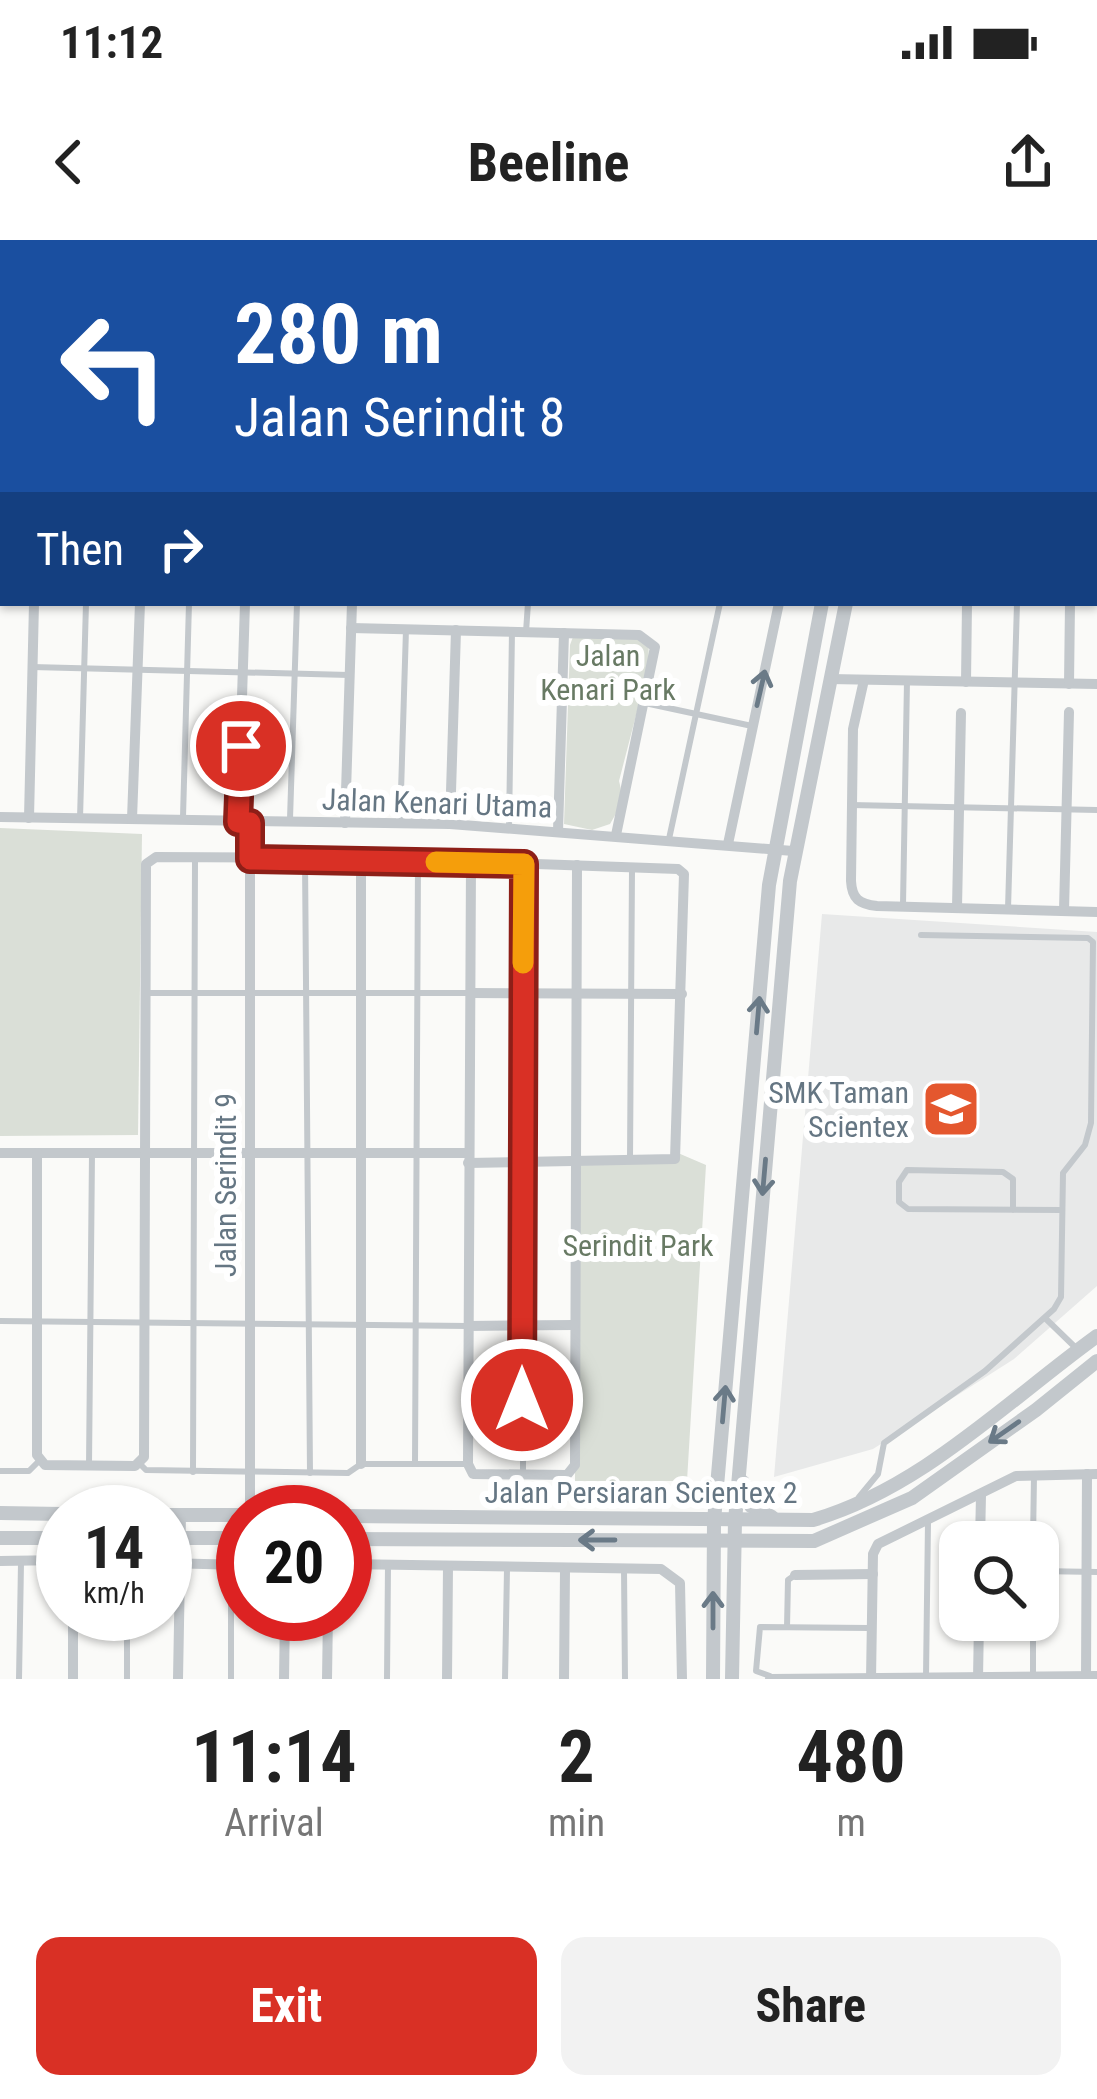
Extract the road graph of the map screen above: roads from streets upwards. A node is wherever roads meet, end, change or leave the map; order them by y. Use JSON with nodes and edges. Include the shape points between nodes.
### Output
{"nodes":[{"id":1,"x":34,"y":606,"type":"edge"},
{"id":2,"x":140,"y":606,"type":"edge"},
{"id":3,"x":245,"y":606,"type":"edge"},
{"id":4,"x":352,"y":606,"type":"edge"},
{"id":5,"x":778,"y":606,"type":"edge"},
{"id":6,"x":821,"y":606,"type":"edge"},
{"id":7,"x":845,"y":606,"type":"edge"},
{"id":8,"x":967,"y":606,"type":"edge"},
{"id":9,"x":1070,"y":606,"type":"edge"},
{"id":10,"x":351,"y":628,"type":"junction"},
{"id":11,"x":456,"y":630,"type":"junction"},
{"id":12,"x":564,"y":633,"type":"junction"},
{"id":13,"x":830,"y":680,"type":"junction"},
{"id":14,"x":864,"y":680,"type":"junction"},
{"id":15,"x":966,"y":682,"type":"junction"},
{"id":16,"x":1069,"y":684,"type":"junction"},
{"id":17,"x":1097,"y":684,"type":"edge"},
{"id":18,"x":1069,"y":712,"type":"dead end"},
{"id":19,"x":802,"y":713,"type":"junction"},
{"id":20,"x":961,"y":713,"type":"dead end"},
{"id":21,"x":0,"y":818,"type":"edge"},
{"id":22,"x":29,"y":818,"type":"junction"},
{"id":23,"x":132,"y":819,"type":"junction"},
{"id":24,"x":244,"y":822,"type":"junction"},
{"id":25,"x":345,"y":823,"type":"junction"},
{"id":26,"x":450,"y":824,"type":"junction"},
{"id":27,"x":558,"y":831,"type":"junction"},
{"id":28,"x":616,"y":835,"type":"junction"},
{"id":29,"x":728,"y":844,"type":"junction"},
{"id":30,"x":776,"y":849,"type":"junction"},
{"id":31,"x":794,"y":851,"type":"junction"},
{"id":32,"x":361,"y":858,"type":"junction"},
{"id":33,"x":250,"y":859,"type":"junction"},
{"id":34,"x":471,"y":863,"type":"junction"},
{"id":35,"x":577,"y":865,"type":"junction"},
{"id":36,"x":957,"y":908,"type":"junction"},
{"id":37,"x":1064,"y":910,"type":"junction"},
{"id":38,"x":1097,"y":912,"type":"edge"},
{"id":39,"x":471,"y":993,"type":"junction"},
{"id":40,"x":576,"y":993,"type":"junction"},
{"id":41,"x":682,"y":994,"type":"junction"},
{"id":42,"x":0,"y":1153,"type":"edge"},
{"id":43,"x":37,"y":1153,"type":"junction"},
{"id":44,"x":145,"y":1153,"type":"junction"},
{"id":45,"x":248,"y":1153,"type":"junction"},
{"id":46,"x":360,"y":1153,"type":"junction"},
{"id":47,"x":469,"y":1158,"type":"junction"},
{"id":48,"x":575,"y":1160,"type":"junction"},
{"id":49,"x":574,"y":1324,"type":"junction"},
{"id":50,"x":468,"y":1326,"type":"junction"},
{"id":51,"x":1097,"y":1336,"type":"edge"},
{"id":52,"x":1079,"y":1351,"type":"junction"},
{"id":53,"x":1096,"y":1364,"type":"edge"},
{"id":54,"x":741,"y":1451,"type":"junction"},
{"id":55,"x":361,"y":1464,"type":"road end"},
{"id":56,"x":1092,"y":1474,"type":"edge"},
{"id":57,"x":249,"y":1485,"type":"edge"},
{"id":58,"x":981,"y":1495,"type":"junction"},
{"id":59,"x":0,"y":1514,"type":"edge"},
{"id":60,"x":36,"y":1514,"type":"edge"},
{"id":61,"x":372,"y":1516,"type":"edge"},
{"id":62,"x":714,"y":1520,"type":"junction"},
{"id":63,"x":735,"y":1521,"type":"junction"},
{"id":64,"x":782,"y":1521,"type":"junction"},
{"id":65,"x":980,"y":1521,"type":"edge"},
{"id":66,"x":0,"y":1538,"type":"edge"},
{"id":67,"x":36,"y":1538,"type":"edge"},
{"id":68,"x":372,"y":1539,"type":"edge"},
{"id":69,"x":714,"y":1541,"type":"junction"},
{"id":70,"x":734,"y":1541,"type":"junction"},
{"id":71,"x":0,"y":1561,"type":"edge"},
{"id":72,"x":36,"y":1561,"type":"edge"},
{"id":73,"x":372,"y":1565,"type":"edge"},
{"id":74,"x":448,"y":1566,"type":"junction"},
{"id":75,"x":565,"y":1570,"type":"junction"},
{"id":76,"x":1092,"y":1571,"type":"edge"},
{"id":77,"x":795,"y":1574,"type":"road end"},
{"id":78,"x":872,"y":1574,"type":"junction"},
{"id":79,"x":73,"y":1641,"type":"edge"},
{"id":80,"x":179,"y":1641,"type":"edge"},
{"id":81,"x":285,"y":1641,"type":"edge"},
{"id":82,"x":328,"y":1641,"type":"edge"},
{"id":83,"x":979,"y":1641,"type":"edge"},
{"id":84,"x":871,"y":1677,"type":"edge"},
{"id":85,"x":926,"y":1677,"type":"edge"},
{"id":86,"x":1090,"y":1677,"type":"edge"},
{"id":87,"x":770,"y":1678,"type":"edge"},
{"id":88,"x":818,"y":1678,"type":"edge"},
{"id":89,"x":978,"y":1678,"type":"edge"},
{"id":90,"x":1033,"y":1678,"type":"edge"},
{"id":91,"x":73,"y":1679,"type":"edge"},
{"id":92,"x":178,"y":1679,"type":"edge"},
{"id":93,"x":284,"y":1679,"type":"edge"},
{"id":94,"x":327,"y":1679,"type":"edge"},
{"id":95,"x":447,"y":1679,"type":"edge"},
{"id":96,"x":564,"y":1679,"type":"edge"},
{"id":97,"x":682,"y":1679,"type":"edge"},
{"id":98,"x":712,"y":1679,"type":"edge"},
{"id":99,"x":732,"y":1679,"type":"edge"}],
"edges":[{"from":1,"to":22,"type":"street"},
{"from":2,"to":23,"type":"street"},
{"from":3,"to":24,"type":"street","name":"Jalan Serindit 9"},
{"from":4,"to":10,"type":"street"},
{"from":29,"to":5,"type":"street","one_way":true},
{"from":6,"to":19,"type":"street"},
{"from":7,"to":13,"type":"street"},
{"from":8,"to":15,"type":"street"},
{"from":9,"to":16,"type":"street"},
{"from":10,"to":11,"type":"street"},
{"from":10,"to":25,"type":"street"},
{"from":11,"to":12,"type":"street"},
{"from":11,"to":26,"type":"street"},
{"from":12,"to":27,"type":"street"},
{"from":12,"to":28,"type":"street","via":[[639,635],[656,646]]},
{"from":13,"to":14,"type":"street"},
{"from":13,"to":19,"type":"street","via":[[816,685]]},
{"from":13,"to":31,"type":"street"},
{"from":14,"to":15,"type":"street"},
{"from":14,"to":36,"type":"street","via":[[853,729],[852,894],[865,905]]},
{"from":15,"to":16,"type":"street"},
{"from":16,"to":17,"type":"street"},
{"from":18,"to":37,"type":"street"},
{"from":19,"to":30,"type":"street"},
{"from":20,"to":36,"type":"street"},
{"from":21,"to":22,"type":"street","name":"Jalan Kenari Utama"},
{"from":22,"to":23,"type":"street","name":"Jalan Kenari Utama"},
{"from":23,"to":24,"type":"street","name":"Jalan Kenari Utama"},
{"from":24,"to":25,"type":"street","name":"Jalan Kenari Utama"},
{"from":24,"to":33,"type":"street","name":"Jalan Serindit 9"},
{"from":25,"to":26,"type":"street","name":"Jalan Kenari Utama"},
{"from":26,"to":27,"type":"street","name":"Jalan Kenari Utama"},
{"from":27,"to":28,"type":"street","name":"Jalan Kenari Utama"},
{"from":28,"to":29,"type":"street","name":"Jalan Kenari Utama"},
{"from":29,"to":30,"type":"street","name":"Jalan Kenari Utama"},
{"from":30,"to":31,"type":"street","name":"Jalan Kenari Utama"},
{"from":62,"to":30,"type":"street","one_way":true},
{"from":31,"to":54,"type":"street","one_way":true},
{"from":32,"to":33,"type":"street"},
{"from":32,"to":34,"type":"street"},
{"from":32,"to":46,"type":"street"},
{"from":33,"to":44,"type":"street","via":[[156,857],[146,864]]},
{"from":33,"to":45,"type":"street","name":"Jalan Serindit 9"},
{"from":34,"to":35,"type":"street"},
{"from":34,"to":39,"type":"street"},
{"from":35,"to":40,"type":"street"},
{"from":35,"to":41,"type":"street","via":[[684,874]]},
{"from":36,"to":37,"type":"street"},
{"from":37,"to":38,"type":"street"},
{"from":39,"to":40,"type":"street"},
{"from":39,"to":47,"type":"street"},
{"from":40,"to":41,"type":"street"},
{"from":40,"to":48,"type":"street"},
{"from":41,"to":48,"type":"street","via":[[678,1153],[669,1160]]},
{"from":42,"to":43,"type":"street"},
{"from":43,"to":44,"type":"street"},
{"from":43,"to":44,"type":"street","via":[[40,1461],[89,1466],[140,1464],[144,1457]]},
{"from":44,"to":45,"type":"street"},
{"from":45,"to":46,"type":"street"},
{"from":45,"to":57,"type":"street","name":"Jalan Serindit 9"},
{"from":46,"to":47,"type":"street"},
{"from":46,"to":55,"type":"street"},
{"from":47,"to":48,"type":"street"},
{"from":47,"to":50,"type":"street"},
{"from":48,"to":49,"type":"street"},
{"from":49,"to":50,"type":"street"},
{"from":49,"to":50,"type":"street","via":[[572,1472],[523,1474],[473,1474],[468,1464]]},
{"from":51,"to":52,"type":"street","name":"Jalan Persiaran Scientex 2"},
{"from":52,"to":53,"type":"street"},
{"from":52,"to":64,"type":"street","name":"Jalan Persiaran Scientex 2","via":[[876,1494],[813,1520]]},
{"from":53,"to":70,"type":"street","name":"Jalan Persiaran Scientex 2","one_way":true,"via":[[886,1513],[814,1541]]},
{"from":54,"to":63,"type":"street"},
{"from":54,"to":64,"type":"street","via":[[751,1506]]},
{"from":56,"to":58,"type":"street","via":[[1016,1476]]},
{"from":56,"to":76,"type":"street"},
{"from":58,"to":65,"type":"street"},
{"from":58,"to":78,"type":"street","via":[[874,1549]]},
{"from":59,"to":60,"type":"street"},
{"from":61,"to":62,"type":"street","name":"Jalan Persiaran Scientex 2"},
{"from":62,"to":63,"type":"street","name":"Jalan Persiaran Scientex 2"},
{"from":62,"to":69,"type":"street"},
{"from":63,"to":64,"type":"street","name":"Jalan Persiaran Scientex 2"},
{"from":63,"to":70,"type":"street"},
{"from":66,"to":67,"type":"street"},
{"from":69,"to":68,"type":"street","name":"Jalan Persiaran Scientex 2","one_way":true},
{"from":69,"to":70,"type":"street","name":"Jalan Persiaran Scientex 2"},
{"from":98,"to":69,"type":"street","one_way":true},
{"from":70,"to":99,"type":"street"},
{"from":71,"to":72,"type":"street"},
{"from":73,"to":74,"type":"street"},
{"from":74,"to":75,"type":"street"},
{"from":74,"to":95,"type":"street"},
{"from":75,"to":96,"type":"street"},
{"from":75,"to":97,"type":"street","via":[[661,1569],[680,1583]]},
{"from":76,"to":86,"type":"street"},
{"from":77,"to":78,"type":"street"},
{"from":78,"to":84,"type":"street"},
{"from":79,"to":91,"type":"street"},
{"from":80,"to":92,"type":"street"},
{"from":81,"to":93,"type":"street"},
{"from":82,"to":94,"type":"street"},
{"from":83,"to":89,"type":"street"},
{"from":84,"to":85,"type":"street"},
{"from":84,"to":88,"type":"street"},
{"from":85,"to":89,"type":"street"},
{"from":86,"to":90,"type":"street"},
{"from":87,"to":88,"type":"street"},
{"from":89,"to":90,"type":"street"}]}
